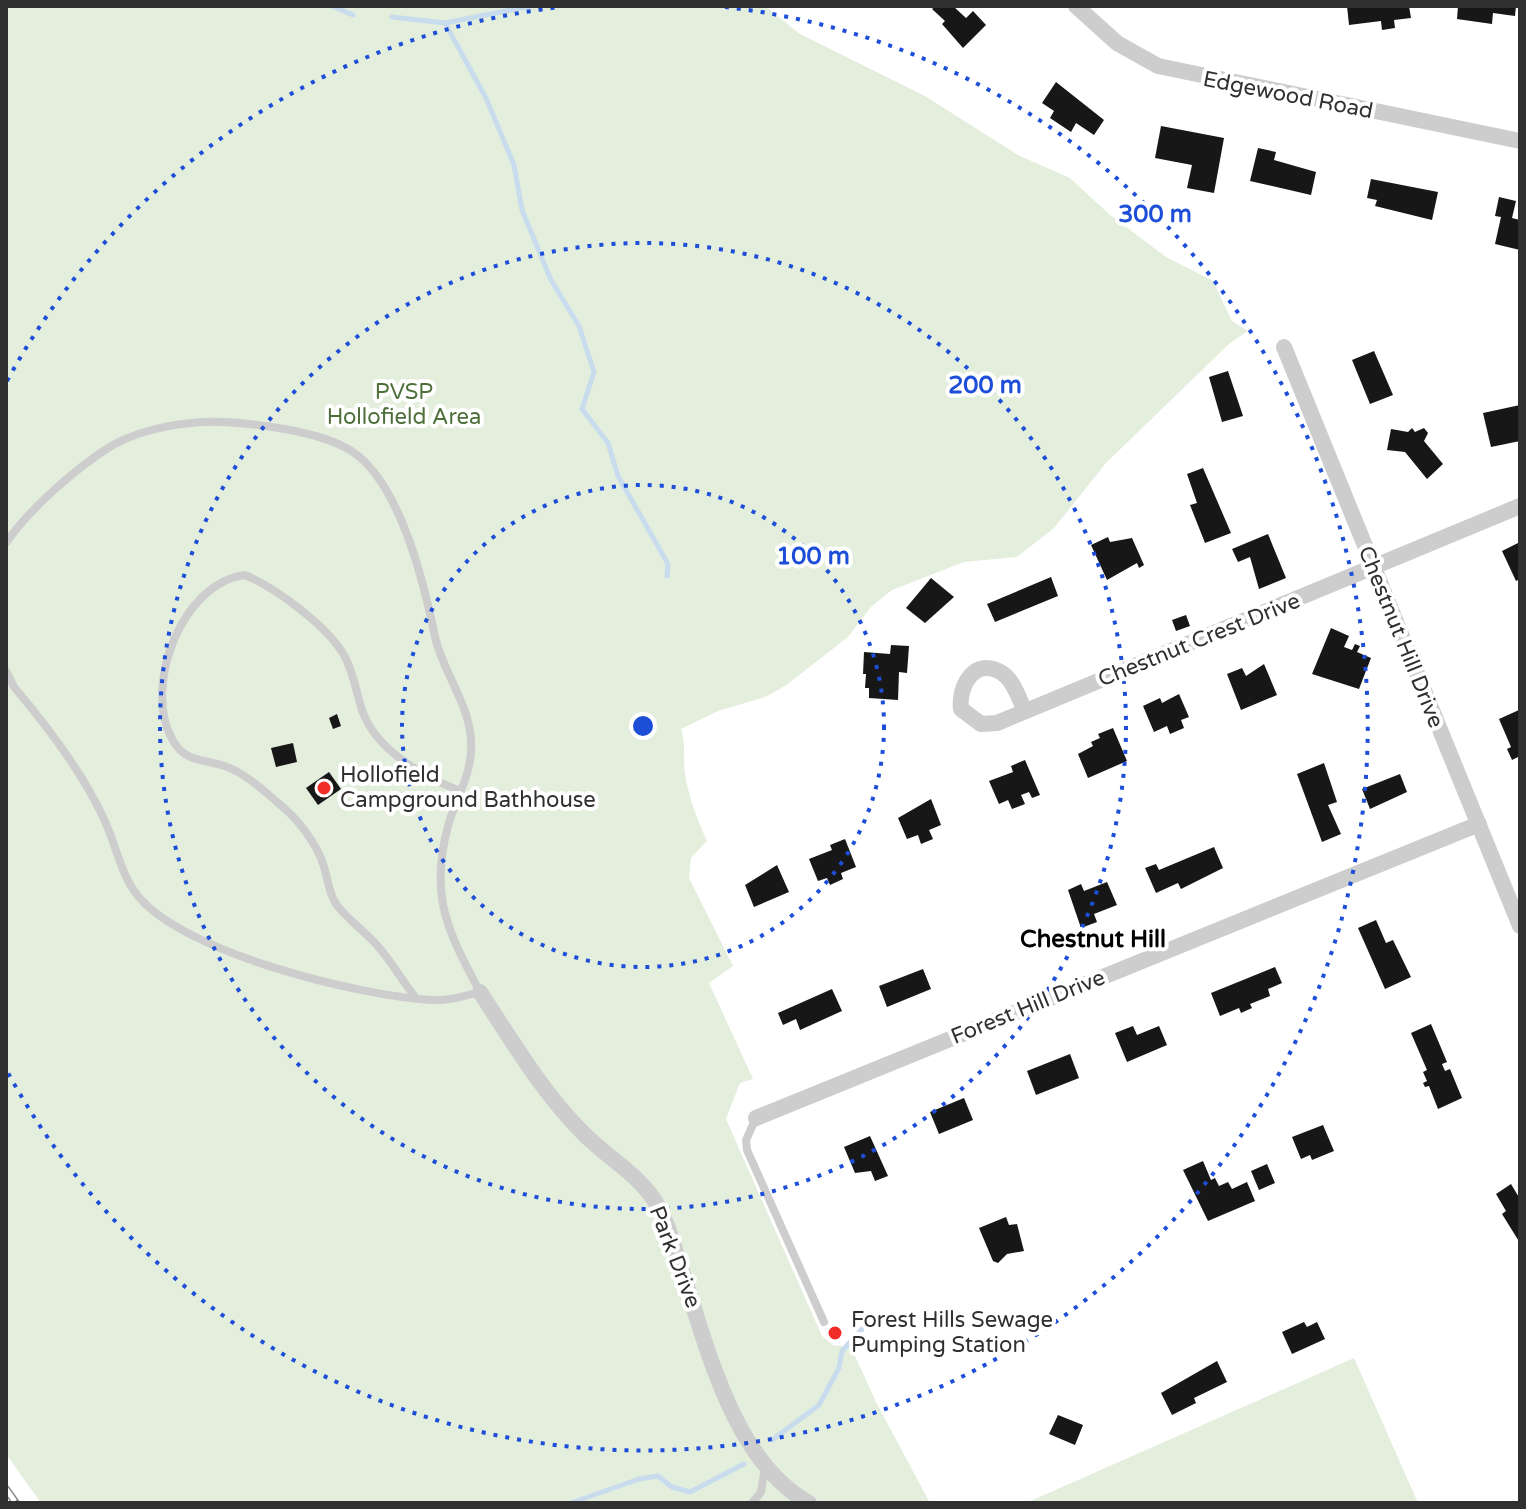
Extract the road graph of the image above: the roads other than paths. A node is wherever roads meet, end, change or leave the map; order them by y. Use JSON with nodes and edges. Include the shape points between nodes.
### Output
{"nodes":[{"id":1,"x":1076,"y":6,"type":"edge"},
{"id":2,"x":1520,"y":141,"type":"edge"},
{"id":3,"x":1284,"y":347,"type":"dead end"},
{"id":4,"x":1520,"y":506,"type":"edge"},
{"id":5,"x":6,"y":543,"type":"edge"},
{"id":6,"x":1373,"y":570,"type":"junction"},
{"id":7,"x":6,"y":671,"type":"edge"},
{"id":8,"x":1025,"y":711,"type":"junction"},
{"id":9,"x":460,"y":791,"type":"junction"},
{"id":10,"x":1479,"y":824,"type":"junction"},
{"id":11,"x":1520,"y":926,"type":"edge"},
{"id":12,"x":480,"y":992,"type":"junction"},
{"id":13,"x":415,"y":997,"type":"junction"},
{"id":14,"x":756,"y":1118,"type":"joint"},
{"id":15,"x":824,"y":1322,"type":"dead end"},
{"id":16,"x":765,"y":1467,"type":"junction"},
{"id":17,"x":752,"y":1503,"type":"edge"},
{"id":18,"x":809,"y":1503,"type":"edge"}],
"edges":[{"from":1,"to":2,"type":"street","name":"Edgewood Road","via":[[1139,58],[1185,75]]},
{"from":3,"to":6,"type":"street","name":"Chestnut Hill Drive"},
{"from":4,"to":6,"type":"street","name":"Chestnut Crest Drive"},
{"from":5,"to":9,"type":"lane","via":[[95,458],[114,444],[143,434],[217,422],[252,423],[350,450],[378,478],[418,566],[435,636],[466,715],[472,749]]},
{"from":6,"to":8,"type":"street","name":"Chestnut Crest Drive"},
{"from":6,"to":10,"type":"street","name":"Chestnut Hill Drive"},
{"from":7,"to":13,"type":"lane","via":[[81,776],[126,877],[155,913],[242,955],[331,985]]},
{"from":8,"to":8,"type":"street","name":"Chestnut Crest Drive","via":[[981,724],[961,709],[959,695],[972,673],[984,669],[1005,675]]},
{"from":9,"to":12,"type":"lane","via":[[448,827],[440,905]]},
{"from":9,"to":13,"type":"lane","via":[[420,775],[400,759],[363,714],[343,654],[259,581],[245,575],[218,583],[182,624],[163,679],[162,708],[172,739],[181,753],[194,761],[229,767],[287,810],[323,862],[336,905],[379,947]]},
{"from":10,"to":11,"type":"street","name":"Chestnut Hill Drive"},
{"from":10,"to":14,"type":"street","name":"Forest Hill Drive"},
{"from":12,"to":13,"type":"lane","via":[[456,998]]},
{"from":12,"to":16,"type":"street","name":"Park Drive","via":[[550,1097],[631,1173],[659,1207],[729,1404]]},
{"from":14,"to":15,"type":"lane","via":[[747,1150]]},
{"from":16,"to":17,"type":"lane","via":[[761,1492]]},
{"from":16,"to":18,"type":"street","name":"Park Drive","via":[[788,1491]]}]}
